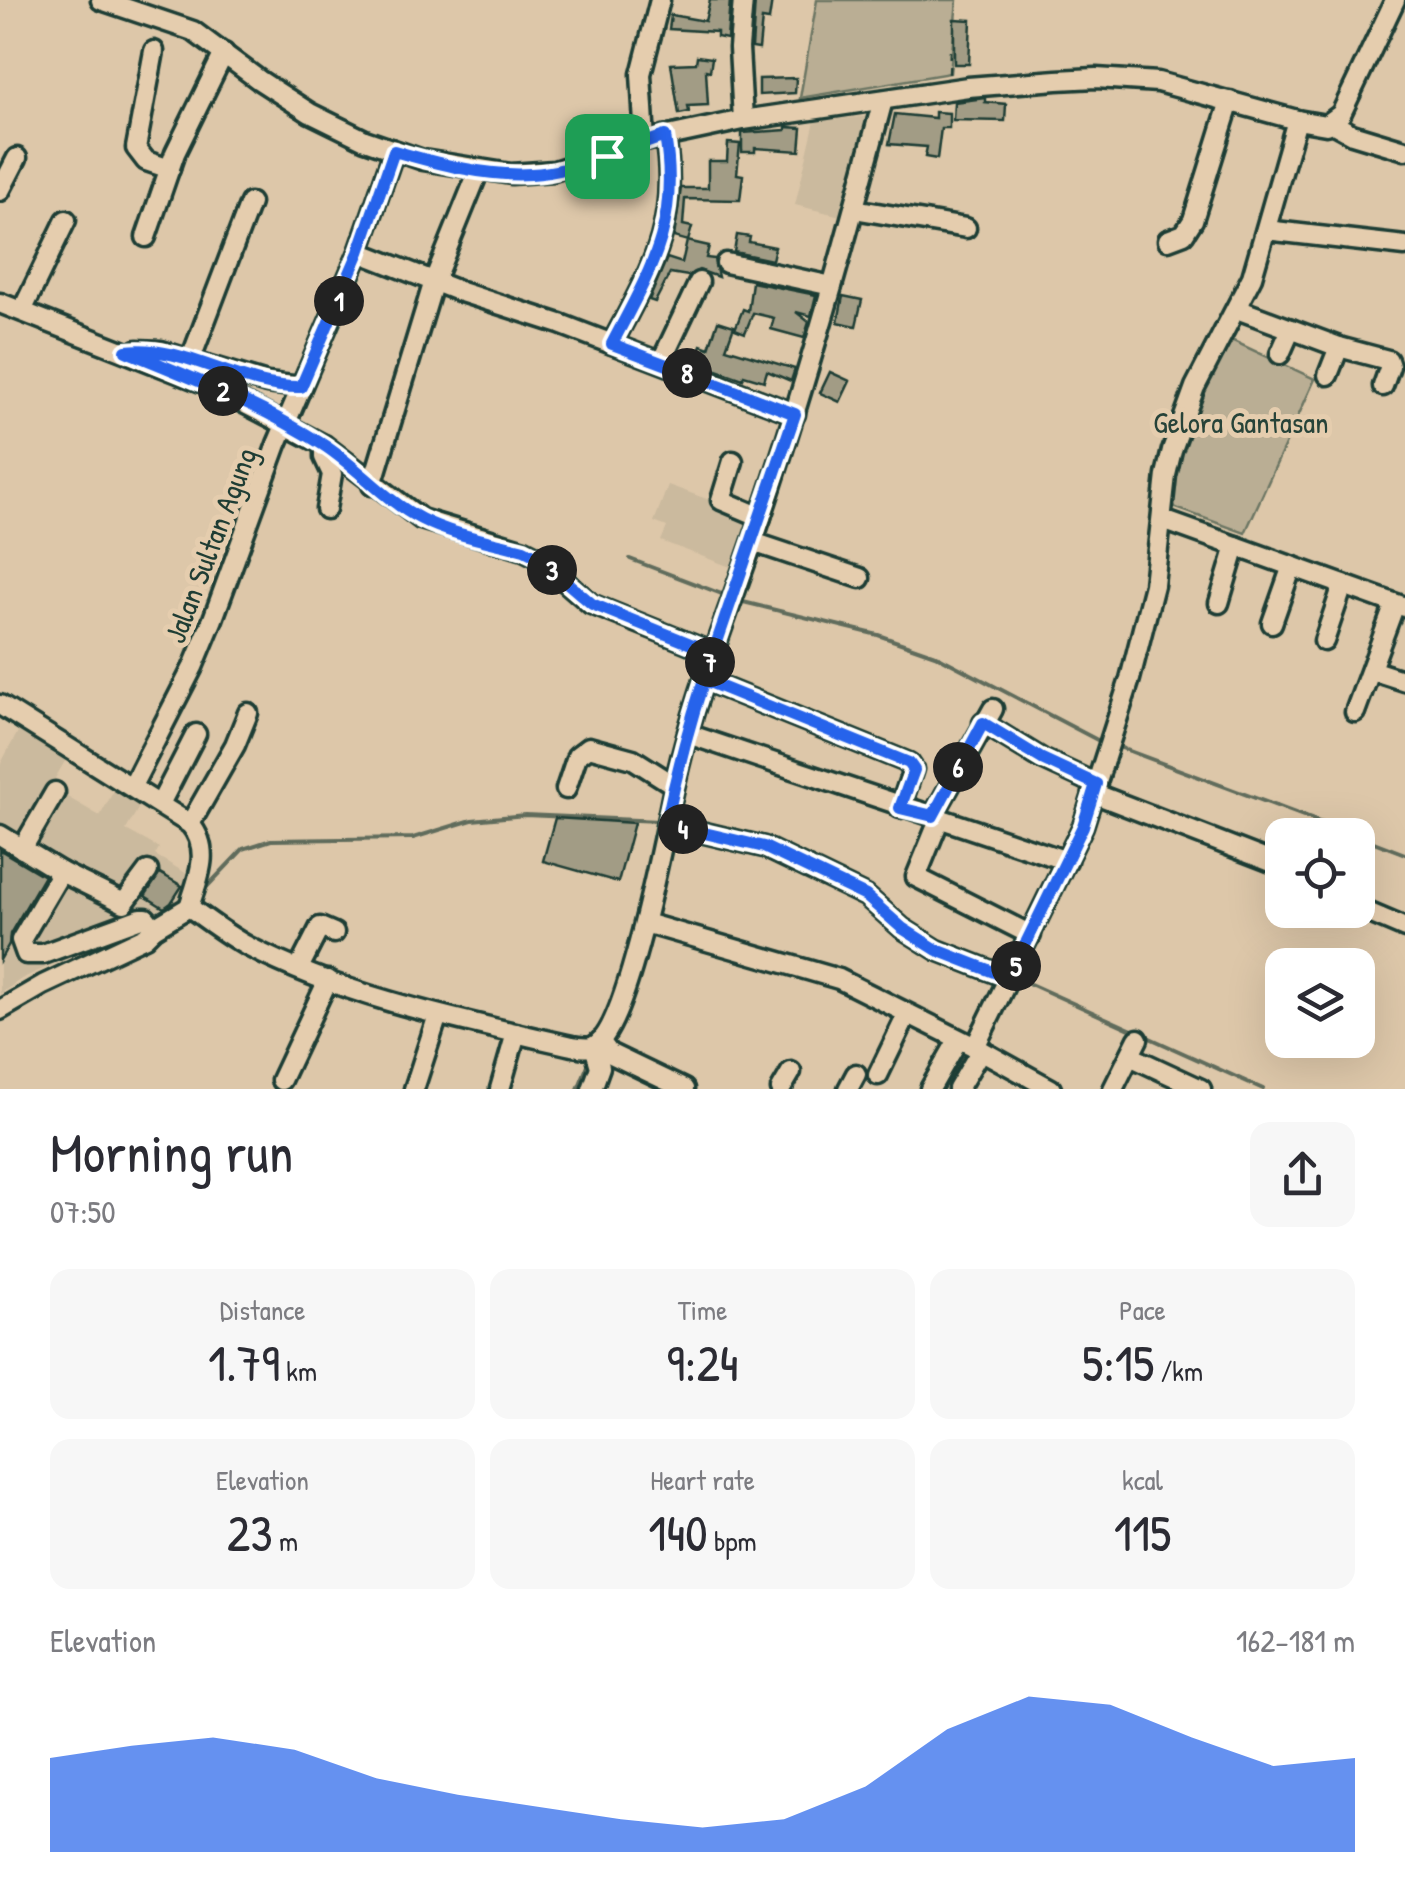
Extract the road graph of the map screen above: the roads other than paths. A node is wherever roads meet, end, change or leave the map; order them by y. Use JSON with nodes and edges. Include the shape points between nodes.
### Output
{"nodes":[{"id":1,"x":101,"y":0,"type":"edge"},
{"id":2,"x":660,"y":0,"type":"edge"},
{"id":3,"x":743,"y":0,"type":"edge"},
{"id":4,"x":1398,"y":4,"type":"edge"},
{"id":5,"x":154,"y":51,"type":"dead end"},
{"id":6,"x":224,"y":52,"type":"junction"},
{"id":7,"x":883,"y":100,"type":"junction"},
{"id":8,"x":1230,"y":101,"type":"junction"},
{"id":9,"x":743,"y":120,"type":"junction"},
{"id":10,"x":1297,"y":120,"type":"junction"},
{"id":11,"x":1332,"y":123,"type":"junction"},
{"id":12,"x":665,"y":136,"type":"junction"},
{"id":13,"x":645,"y":142,"type":"junction"},
{"id":14,"x":1405,"y":150,"type":"edge"},
{"id":15,"x":394,"y":151,"type":"junction"},
{"id":16,"x":17,"y":158,"type":"dead end"},
{"id":17,"x":170,"y":169,"type":"junction"},
{"id":18,"x":479,"y":170,"type":"junction"},
{"id":19,"x":0,"y":191,"type":"edge"},
{"id":20,"x":250,"y":204,"type":"dead end"},
{"id":21,"x":854,"y":208,"type":"junction"},
{"id":22,"x":66,"y":220,"type":"dead end"},
{"id":23,"x":966,"y":228,"type":"dead end"},
{"id":24,"x":1266,"y":230,"type":"junction"},
{"id":25,"x":146,"y":237,"type":"dead end"},
{"id":26,"x":1168,"y":240,"type":"dead end"},
{"id":27,"x":1405,"y":246,"type":"edge"},
{"id":28,"x":359,"y":252,"type":"junction"},
{"id":29,"x":726,"y":263,"type":"dead end"},
{"id":30,"x":434,"y":282,"type":"junction"},
{"id":31,"x":698,"y":282,"type":"dead end"},
{"id":32,"x":832,"y":286,"type":"junction"},
{"id":33,"x":0,"y":303,"type":"edge"},
{"id":34,"x":1238,"y":309,"type":"junction"},
{"id":35,"x":22,"y":311,"type":"junction"},
{"id":36,"x":1291,"y":330,"type":"junction"},
{"id":37,"x":612,"y":344,"type":"junction"},
{"id":38,"x":1340,"y":347,"type":"junction"},
{"id":39,"x":126,"y":351,"type":"junction"},
{"id":40,"x":1280,"y":354,"type":"dead end"},
{"id":41,"x":190,"y":361,"type":"junction"},
{"id":42,"x":661,"y":362,"type":"junction"},
{"id":43,"x":1397,"y":362,"type":"edge"},
{"id":44,"x":1328,"y":375,"type":"dead end"},
{"id":45,"x":1383,"y":386,"type":"dead end"},
{"id":46,"x":301,"y":387,"type":"junction"},
{"id":47,"x":795,"y":414,"type":"junction"},
{"id":48,"x":286,"y":423,"type":"junction"},
{"id":49,"x":324,"y":445,"type":"junction"},
{"id":50,"x":733,"y":461,"type":"dead end"},
{"id":51,"x":372,"y":485,"type":"junction"},
{"id":52,"x":326,"y":509,"type":"dead end"},
{"id":53,"x":1163,"y":514,"type":"junction"},
{"id":54,"x":762,"y":517,"type":"junction"},
{"id":55,"x":753,"y":542,"type":"junction"},
{"id":56,"x":1236,"y":546,"type":"junction"},
{"id":57,"x":1269,"y":546,"type":"dead end"},
{"id":58,"x":1292,"y":566,"type":"junction"},
{"id":59,"x":860,"y":578,"type":"dead end"},
{"id":60,"x":1343,"y":585,"type":"junction"},
{"id":61,"x":1219,"y":603,"type":"dead end"},
{"id":62,"x":1400,"y":606,"type":"edge"},
{"id":63,"x":1272,"y":623,"type":"dead end"},
{"id":64,"x":1324,"y":641,"type":"dead end"},
{"id":65,"x":713,"y":653,"type":"junction"},
{"id":66,"x":1372,"y":670,"type":"junction"},
{"id":67,"x":704,"y":680,"type":"junction"},
{"id":68,"x":1405,"y":681,"type":"edge"},
{"id":69,"x":0,"y":706,"type":"edge"},
{"id":70,"x":1355,"y":712,"type":"dead end"},
{"id":71,"x":248,"y":713,"type":"dead end"},
{"id":72,"x":196,"y":734,"type":"dead end"},
{"id":73,"x":688,"y":734,"type":"junction"},
{"id":74,"x":674,"y":785,"type":"junction"},
{"id":75,"x":132,"y":786,"type":"junction"},
{"id":76,"x":1095,"y":788,"type":"junction"},
{"id":77,"x":566,"y":789,"type":"dead end"},
{"id":78,"x":55,"y":792,"type":"dead end"},
{"id":79,"x":160,"y":804,"type":"junction"},
{"id":80,"x":900,"y":808,"type":"junction"},
{"id":81,"x":936,"y":817,"type":"junction"},
{"id":82,"x":190,"y":824,"type":"junction"},
{"id":83,"x":666,"y":824,"type":"junction"},
{"id":84,"x":0,"y":835,"type":"edge"},
{"id":85,"x":22,"y":849,"type":"junction"},
{"id":86,"x":1265,"y":859,"type":"edge"},
{"id":87,"x":1067,"y":861,"type":"junction"},
{"id":88,"x":148,"y":871,"type":"dead end"},
{"id":89,"x":61,"y":872,"type":"junction"},
{"id":90,"x":189,"y":908,"type":"junction"},
{"id":91,"x":1375,"y":915,"type":"edge"},
{"id":92,"x":326,"y":923,"type":"dead end"},
{"id":93,"x":645,"y":923,"type":"junction"},
{"id":94,"x":154,"y":928,"type":"junction"},
{"id":95,"x":1405,"y":928,"type":"edge"},
{"id":96,"x":1031,"y":935,"type":"junction"},
{"id":97,"x":299,"y":968,"type":"junction"},
{"id":98,"x":1009,"y":978,"type":"junction"},
{"id":99,"x":328,"y":980,"type":"junction"},
{"id":100,"x":0,"y":1010,"type":"edge"},
{"id":101,"x":906,"y":1014,"type":"junction"},
{"id":102,"x":438,"y":1015,"type":"junction"},
{"id":103,"x":516,"y":1033,"type":"junction"},
{"id":104,"x":597,"y":1044,"type":"junction"},
{"id":105,"x":971,"y":1046,"type":"junction"},
{"id":106,"x":791,"y":1072,"type":"dead end"},
{"id":107,"x":878,"y":1075,"type":"dead end"},
{"id":108,"x":282,"y":1080,"type":"dead end"},
{"id":109,"x":595,"y":1088,"type":"edge"},
{"id":110,"x":414,"y":1089,"type":"edge"},
{"id":111,"x":500,"y":1089,"type":"edge"},
{"id":112,"x":684,"y":1089,"type":"edge"},
{"id":113,"x":782,"y":1089,"type":"edge"},
{"id":114,"x":930,"y":1089,"type":"edge"},
{"id":115,"x":958,"y":1089,"type":"edge"},
{"id":116,"x":1051,"y":1089,"type":"edge"},
{"id":117,"x":1113,"y":1089,"type":"edge"},
{"id":118,"x":1200,"y":1089,"type":"edge"}],
"edges":[{"from":1,"to":6,"type":"street","via":[[193,31]]},
{"from":2,"to":13,"type":"street","via":[[640,74]]},
{"from":3,"to":9,"type":"street"},
{"from":4,"to":11,"type":"street"},
{"from":5,"to":17,"type":"street","via":[[136,148],[146,161]]},
{"from":6,"to":15,"type":"street","via":[[310,113]]},
{"from":6,"to":17,"type":"street"},
{"from":7,"to":8,"type":"street","via":[[1114,78]]},
{"from":7,"to":9,"type":"street"},
{"from":7,"to":21,"type":"street"},
{"from":8,"to":10,"type":"street"},
{"from":8,"to":26,"type":"street","via":[[1193,220],[1184,234]]},
{"from":9,"to":12,"type":"street"},
{"from":10,"to":11,"type":"street"},
{"from":10,"to":24,"type":"street"},
{"from":11,"to":14,"type":"street"},
{"from":12,"to":13,"type":"street"},
{"from":12,"to":37,"type":"street","via":[[668,220]]},
{"from":13,"to":18,"type":"street","via":[[554,171]]},
{"from":15,"to":18,"type":"street"},
{"from":15,"to":28,"type":"street","name":"Jalan Sultan Agung"},
{"from":16,"to":19,"type":"street"},
{"from":17,"to":25,"type":"street"},
{"from":18,"to":30,"type":"street"},
{"from":20,"to":41,"type":"street"},
{"from":21,"to":23,"type":"street"},
{"from":21,"to":32,"type":"street"},
{"from":22,"to":35,"type":"street"},
{"from":24,"to":27,"type":"street"},
{"from":24,"to":34,"type":"street"},
{"from":28,"to":30,"type":"street"},
{"from":28,"to":46,"type":"street","name":"Jalan Sultan Agung"},
{"from":29,"to":32,"type":"street"},
{"from":30,"to":37,"type":"street"},
{"from":30,"to":51,"type":"street"},
{"from":31,"to":42,"type":"street"},
{"from":32,"to":47,"type":"street"},
{"from":33,"to":35,"type":"street"},
{"from":34,"to":36,"type":"street"},
{"from":34,"to":53,"type":"street","via":[[1184,416],[1166,475]]},
{"from":35,"to":39,"type":"street"},
{"from":36,"to":38,"type":"street"},
{"from":36,"to":40,"type":"street"},
{"from":37,"to":42,"type":"street"},
{"from":38,"to":43,"type":"street"},
{"from":38,"to":44,"type":"street"},
{"from":39,"to":41,"type":"street","via":[[146,349]]},
{"from":39,"to":48,"type":"street"},
{"from":41,"to":46,"type":"street"},
{"from":42,"to":47,"type":"street"},
{"from":43,"to":45,"type":"street"},
{"from":46,"to":48,"type":"street","name":"Jalan Sultan Agung"},
{"from":47,"to":54,"type":"street"},
{"from":48,"to":49,"type":"street"},
{"from":48,"to":75,"type":"street","name":"Jalan Sultan Agung","via":[[214,619]]},
{"from":49,"to":51,"type":"street"},
{"from":49,"to":52,"type":"street","via":[[332,474]]},
{"from":50,"to":54,"type":"street","via":[[720,500]]},
{"from":51,"to":65,"type":"street","via":[[421,519],[536,556],[592,604]]},
{"from":53,"to":56,"type":"street"},
{"from":53,"to":57,"type":"street"},
{"from":53,"to":76,"type":"street","via":[[1143,631]]},
{"from":54,"to":55,"type":"street"},
{"from":55,"to":59,"type":"street"},
{"from":55,"to":65,"type":"street"},
{"from":56,"to":58,"type":"street"},
{"from":56,"to":61,"type":"street"},
{"from":58,"to":60,"type":"street"},
{"from":58,"to":63,"type":"street"},
{"from":60,"to":62,"type":"street"},
{"from":60,"to":64,"type":"street"},
{"from":62,"to":66,"type":"street"},
{"from":65,"to":67,"type":"street"},
{"from":66,"to":68,"type":"street"},
{"from":66,"to":70,"type":"street"},
{"from":67,"to":73,"type":"street"},
{"from":67,"to":80,"type":"street","via":[[909,763],[914,770]]},
{"from":69,"to":75,"type":"street"},
{"from":71,"to":82,"type":"street"},
{"from":72,"to":79,"type":"street"},
{"from":73,"to":74,"type":"street"},
{"from":73,"to":80,"type":"street"},
{"from":74,"to":77,"type":"street","via":[[633,759],[589,747],[576,756]]},
{"from":74,"to":83,"type":"street"},
{"from":75,"to":79,"type":"street"},
{"from":76,"to":81,"type":"street","via":[[1042,759],[988,716]]},
{"from":76,"to":86,"type":"street"},
{"from":76,"to":87,"type":"street"},
{"from":78,"to":85,"type":"street"},
{"from":79,"to":82,"type":"street"},
{"from":80,"to":81,"type":"street"},
{"from":81,"to":87,"type":"street"},
{"from":81,"to":96,"type":"street","via":[[916,877]]},
{"from":82,"to":90,"type":"street","via":[[203,860]]},
{"from":83,"to":93,"type":"street"},
{"from":83,"to":98,"type":"street","via":[[764,847],[866,896],[937,950]]},
{"from":84,"to":85,"type":"street"},
{"from":85,"to":89,"type":"street"},
{"from":87,"to":96,"type":"street"},
{"from":88,"to":89,"type":"street","via":[[124,904]]},
{"from":89,"to":94,"type":"street","via":[[22,940],[26,954],[43,954],[140,918]]},
{"from":90,"to":94,"type":"street"},
{"from":90,"to":97,"type":"street","via":[[244,944]]},
{"from":91,"to":95,"type":"street"},
{"from":92,"to":97,"type":"street"},
{"from":93,"to":101,"type":"street","via":[[839,980]]},
{"from":93,"to":104,"type":"street","via":[[612,1022]]},
{"from":94,"to":100,"type":"street"},
{"from":96,"to":98,"type":"street"},
{"from":97,"to":99,"type":"street"},
{"from":98,"to":105,"type":"street"},
{"from":99,"to":102,"type":"street"},
{"from":99,"to":108,"type":"street"},
{"from":101,"to":105,"type":"street"},
{"from":101,"to":107,"type":"street"},
{"from":102,"to":103,"type":"street"},
{"from":102,"to":110,"type":"street"},
{"from":103,"to":104,"type":"street","via":[[572,1046]]},
{"from":103,"to":111,"type":"street"},
{"from":104,"to":109,"type":"street"},
{"from":104,"to":112,"type":"street"},
{"from":105,"to":114,"type":"street"},
{"from":105,"to":115,"type":"street"},
{"from":105,"to":116,"type":"street"},
{"from":106,"to":113,"type":"street"},
{"from":117,"to":118,"type":"street","via":[[1134,1048]]}]}
